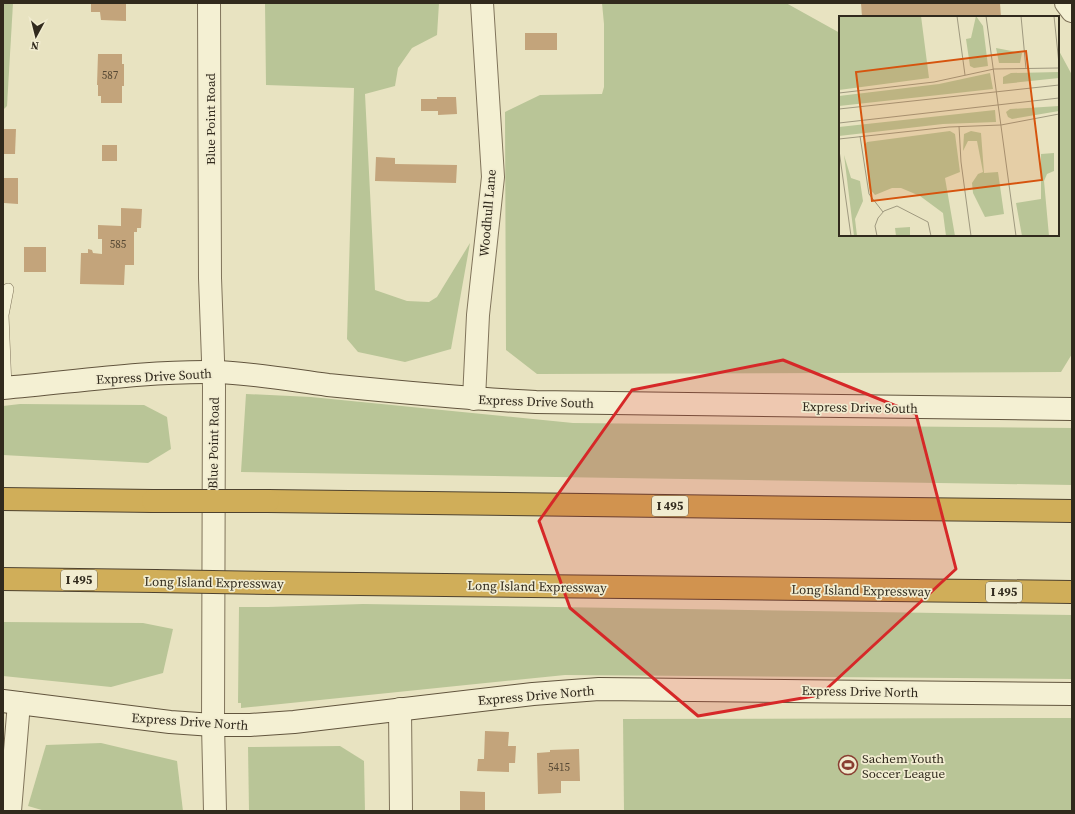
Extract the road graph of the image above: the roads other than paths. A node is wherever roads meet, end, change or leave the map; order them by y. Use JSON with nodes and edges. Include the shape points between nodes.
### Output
{"nodes":[{"id":1,"x":209,"y":3,"type":"edge"},
{"id":2,"x":482,"y":3,"type":"edge"},
{"id":3,"x":1066,"y":3,"type":"edge"},
{"id":4,"x":1072,"y":11,"type":"edge"},
{"id":5,"x":8,"y":289,"type":"dead end"},
{"id":6,"x":214,"y":372,"type":"junction"},
{"id":7,"x":5,"y":388,"type":"edge"},
{"id":8,"x":474,"y":399,"type":"junction"},
{"id":9,"x":1072,"y":409,"type":"edge"},
{"id":10,"x":3,"y":499,"type":"edge"},
{"id":11,"x":1072,"y":511,"type":"edge"},
{"id":12,"x":3,"y":580,"type":"edge"},
{"id":13,"x":1072,"y":592,"type":"edge"},
{"id":14,"x":1072,"y":694,"type":"edge"},
{"id":15,"x":11,"y":702,"type":"edge"},
{"id":16,"x":400,"y":709,"type":"junction"},
{"id":17,"x":213,"y":725,"type":"junction"},
{"id":18,"x":10,"y":811,"type":"edge"},
{"id":19,"x":215,"y":811,"type":"edge"},
{"id":20,"x":401,"y":811,"type":"edge"}],
"edges":[{"from":1,"to":6,"type":"main road","name":"Blue Point Road","via":[[210,278]]},
{"from":2,"to":8,"type":"main road","name":"Woodhull Lane","via":[[493,177],[478,315]]},
{"from":3,"to":4,"type":"main road"},
{"from":5,"to":7,"type":"lane","via":[[3,315]]},
{"from":6,"to":7,"type":"main road","name":"Express Drive South","via":[[177,372]]},
{"from":6,"to":8,"type":"main road","name":"Express Drive South"},
{"from":6,"to":17,"type":"main road","name":"Blue Point Road"},
{"from":8,"to":9,"type":"main road","name":"Express Drive South","via":[[594,404]]},
{"from":10,"to":11,"type":"highway","number":"I 495","bridge":true},
{"from":12,"to":13,"type":"highway","name":"Long Island Expressway","number":"I 495","bridge":true},
{"from":14,"to":16,"type":"main road","name":"Express Drive North","via":[[599,689]]},
{"from":15,"to":17,"type":"main road","name":"Express Drive North"},
{"from":15,"to":18,"type":"main road"},
{"from":16,"to":17,"type":"main road","name":"Express Drive North","via":[[294,722]]},
{"from":16,"to":20,"type":"main road"},
{"from":17,"to":19,"type":"main road","name":"Blue Point Road"}]}
